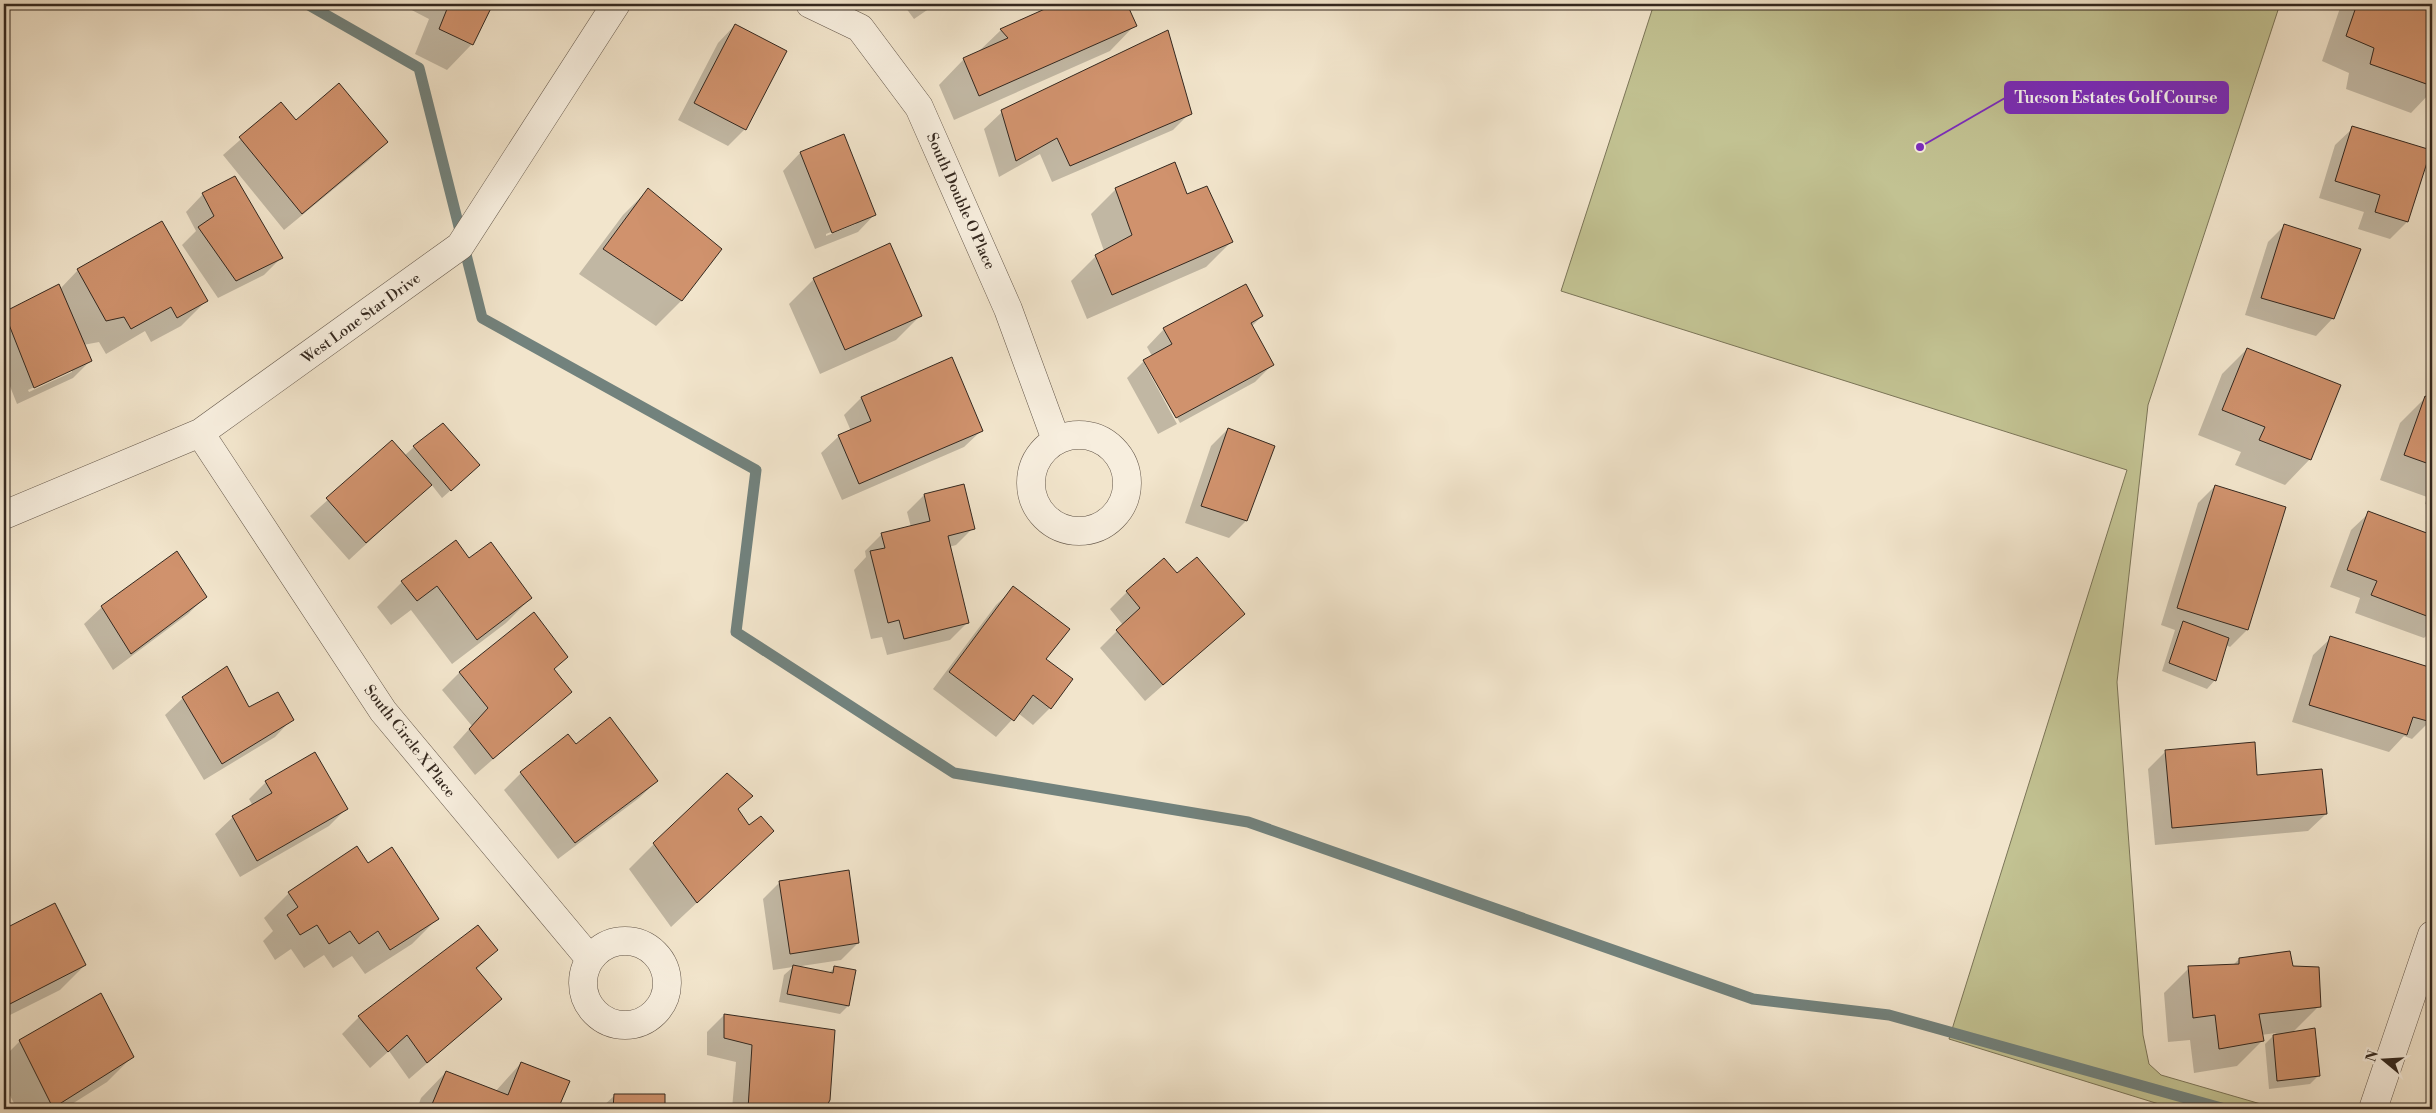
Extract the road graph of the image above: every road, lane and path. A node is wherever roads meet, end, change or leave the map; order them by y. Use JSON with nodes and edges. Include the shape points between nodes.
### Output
{"nodes":[{"id":1,"x":616,"y":4,"type":"edge"},
{"id":2,"x":810,"y":4,"type":"edge"},
{"id":3,"x":200,"y":433,"type":"junction"},
{"id":4,"x":1056,"y":440,"type":"dead end"},
{"id":5,"x":4,"y":515,"type":"edge"},
{"id":6,"x":2432,"y":935,"type":"edge"},
{"id":7,"x":590,"y":959,"type":"dead end"},
{"id":8,"x":2427,"y":971,"type":"edge"},
{"id":9,"x":2372,"y":1109,"type":"edge"}],
"edges":[{"from":1,"to":3,"type":"street","name":"West Lone Star Drive","via":[[460,246]]},
{"from":2,"to":4,"type":"street","name":"South Double O Place","via":[[860,28],[920,106],[1008,309]]},
{"from":3,"to":5,"type":"street","name":"West Lone Star Drive"},
{"from":3,"to":7,"type":"street","name":"South Circle X Place","via":[[383,711]]},
{"from":6,"to":8,"type":"street"},
{"from":8,"to":9,"type":"street"}]}
